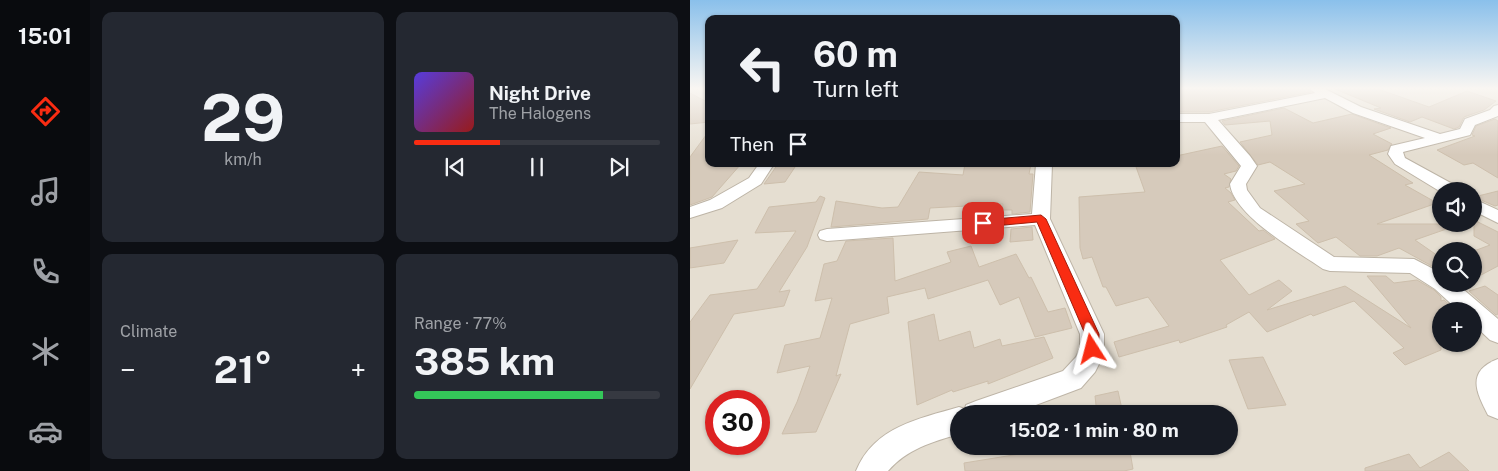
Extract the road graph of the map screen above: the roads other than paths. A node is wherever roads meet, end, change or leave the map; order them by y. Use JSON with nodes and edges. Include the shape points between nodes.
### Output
{"nodes":[{"id":1,"x":1244,"y":111,"type":"edge"},
{"id":2,"x":1360,"y":111,"type":"edge"},
{"id":3,"x":1497,"y":112,"type":"edge"},
{"id":4,"x":1180,"y":118,"type":"edge"},
{"id":5,"x":1209,"y":118,"type":"junction"},
{"id":6,"x":1441,"y":139,"type":"junction"},
{"id":7,"x":764,"y":167,"type":"edge"},
{"id":8,"x":1044,"y":167,"type":"edge"},
{"id":9,"x":1436,"y":182,"type":"edge"},
{"id":10,"x":1482,"y":209,"type":"edge"},
{"id":11,"x":690,"y":213,"type":"edge"},
{"id":12,"x":1498,"y":218,"type":"edge"},
{"id":13,"x":1041,"y":219,"type":"junction"},
{"id":14,"x":827,"y":235,"type":"dead end"},
{"id":15,"x":1432,"y":277,"type":"edge"},
{"id":16,"x":1452,"y":292,"type":"edge"},
{"id":17,"x":1498,"y":333,"type":"edge"},
{"id":18,"x":1498,"y":370,"type":"edge"},
{"id":19,"x":1001,"y":405,"type":"edge"},
{"id":20,"x":1498,"y":406,"type":"edge"},
{"id":21,"x":950,"y":423,"type":"edge"},
{"id":22,"x":871,"y":471,"type":"edge"}],
"edges":[{"from":1,"to":5,"type":"street"},
{"from":2,"to":6,"type":"street"},
{"from":3,"to":6,"type":"street","via":[[1470,122],[1465,132]]},
{"from":4,"to":5,"type":"street"},
{"from":5,"to":15,"type":"street","via":[[1246,159],[1249,166],[1238,184],[1254,212],[1330,264],[1414,266]]},
{"from":6,"to":9,"type":"street","via":[[1396,149],[1395,154],[1400,161]]},
{"from":7,"to":11,"type":"street","via":[[755,181],[716,204]]},
{"from":8,"to":13,"type":"street"},
{"from":10,"to":12,"type":"street"},
{"from":13,"to":14,"type":"street"},
{"from":13,"to":19,"type":"street","via":[[1092,334],[1092,349],[1086,364],[1072,380]]},
{"from":16,"to":17,"type":"street"},
{"from":18,"to":20,"type":"street","via":[[1490,376],[1489,390]]},
{"from":21,"to":22,"type":"street","via":[[894,444],[875,461]]}]}
